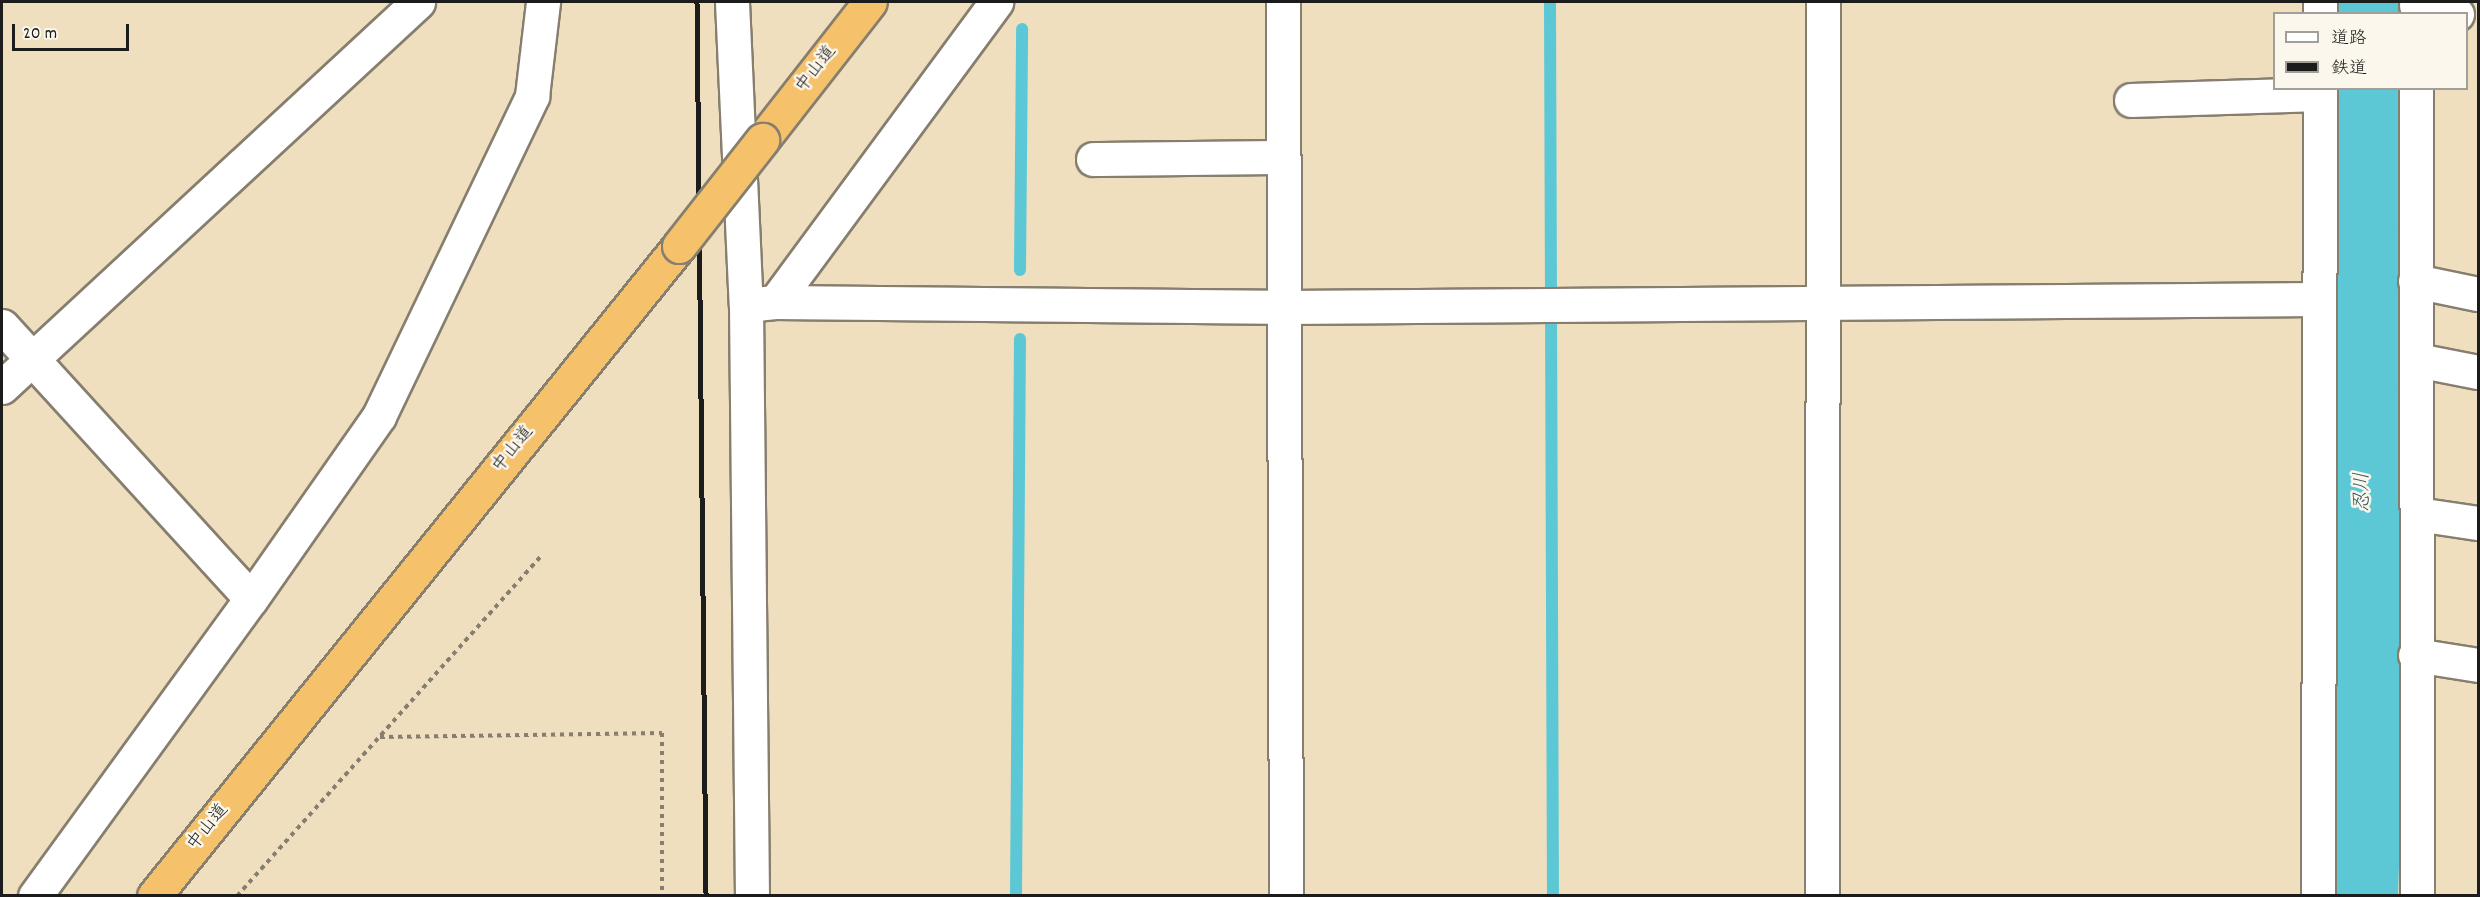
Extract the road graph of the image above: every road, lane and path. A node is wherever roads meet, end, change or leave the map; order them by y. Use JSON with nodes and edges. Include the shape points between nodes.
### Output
{"nodes":[{"id":1,"x":418,"y":2,"type":"edge"},
{"id":2,"x":543,"y":2,"type":"edge"},
{"id":3,"x":732,"y":2,"type":"edge"},
{"id":4,"x":870,"y":2,"type":"edge"},
{"id":5,"x":996,"y":2,"type":"edge"},
{"id":6,"x":1283,"y":2,"type":"edge"},
{"id":7,"x":1823,"y":2,"type":"edge"},
{"id":8,"x":2416,"y":7,"type":"edge"},
{"id":9,"x":2445,"y":12,"type":"edge"},
{"id":10,"x":2416,"y":90,"type":"edge"},
{"id":11,"x":2320,"y":91,"type":"edge"},
{"id":12,"x":2131,"y":100,"type":"dead end"},
{"id":13,"x":1283,"y":157,"type":"junction"},
{"id":14,"x":1093,"y":159,"type":"dead end"},
{"id":15,"x":2415,"y":280,"type":"junction"},
{"id":16,"x":2478,"y":294,"type":"edge"},
{"id":17,"x":2319,"y":298,"type":"junction"},
{"id":18,"x":1823,"y":302,"type":"junction"},
{"id":19,"x":760,"y":303,"type":"junction"},
{"id":20,"x":1285,"y":307,"type":"junction"},
{"id":21,"x":2,"y":326,"type":"edge"},
{"id":22,"x":32,"y":359,"type":"junction"},
{"id":23,"x":2417,"y":360,"type":"junction"},
{"id":24,"x":2478,"y":372,"type":"edge"},
{"id":25,"x":2,"y":387,"type":"edge"},
{"id":26,"x":2417,"y":514,"type":"junction"},
{"id":27,"x":2478,"y":523,"type":"edge"},
{"id":28,"x":540,"y":557,"type":"dead end"},
{"id":29,"x":251,"y":599,"type":"junction"},
{"id":30,"x":2415,"y":655,"type":"junction"},
{"id":31,"x":2478,"y":665,"type":"edge"},
{"id":32,"x":380,"y":736,"type":"junction"},
{"id":33,"x":34,"y":896,"type":"edge"},
{"id":34,"x":154,"y":896,"type":"edge"},
{"id":35,"x":237,"y":896,"type":"edge"},
{"id":36,"x":662,"y":896,"type":"edge"},
{"id":37,"x":752,"y":896,"type":"edge"},
{"id":38,"x":1286,"y":896,"type":"edge"},
{"id":39,"x":1822,"y":896,"type":"edge"},
{"id":40,"x":2318,"y":896,"type":"edge"},
{"id":41,"x":2417,"y":896,"type":"edge"}],
"edges":[{"from":1,"to":22,"type":"street"},
{"from":2,"to":29,"type":"street","via":[[532,96],[379,416]]},
{"from":3,"to":19,"type":"street"},
{"from":4,"to":34,"type":"highway","name":"中山道","bridge":true,"via":[[679,246]]},
{"from":5,"to":19,"type":"street"},
{"from":6,"to":13,"type":"street"},
{"from":7,"to":18,"type":"street"},
{"from":8,"to":9,"type":"street"},
{"from":10,"to":15,"type":"street"},
{"from":11,"to":12,"type":"street"},
{"from":11,"to":17,"type":"street"},
{"from":13,"to":14,"type":"street"},
{"from":13,"to":20,"type":"street"},
{"from":15,"to":16,"type":"street"},
{"from":15,"to":23,"type":"street"},
{"from":17,"to":18,"type":"street"},
{"from":17,"to":40,"type":"street"},
{"from":18,"to":20,"type":"street"},
{"from":18,"to":39,"type":"street"},
{"from":19,"to":20,"type":"street"},
{"from":19,"to":37,"type":"street"},
{"from":20,"to":38,"type":"street"},
{"from":21,"to":22,"type":"street"},
{"from":22,"to":25,"type":"street"},
{"from":22,"to":29,"type":"street"},
{"from":23,"to":24,"type":"street"},
{"from":23,"to":26,"type":"street"},
{"from":26,"to":27,"type":"street"},
{"from":26,"to":30,"type":"street"},
{"from":28,"to":32,"type":"path"},
{"from":29,"to":33,"type":"street"},
{"from":30,"to":31,"type":"street"},
{"from":30,"to":41,"type":"street"},
{"from":32,"to":35,"type":"path"},
{"from":32,"to":36,"type":"path","via":[[663,733]]}]}
